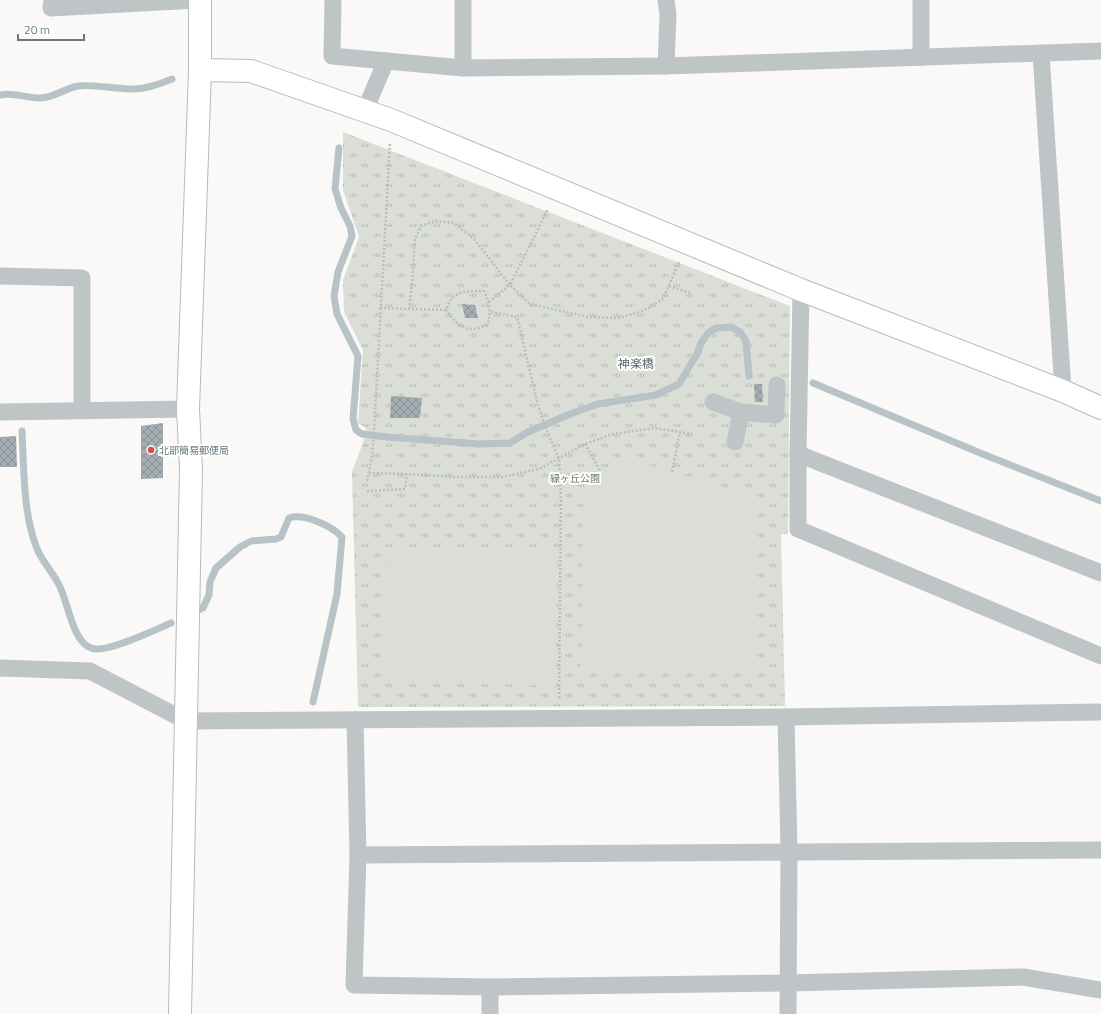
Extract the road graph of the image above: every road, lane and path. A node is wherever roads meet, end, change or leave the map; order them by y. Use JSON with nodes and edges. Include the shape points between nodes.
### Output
{"nodes":[{"id":1,"x":52,"y":0,"type":"edge"},
{"id":2,"x":196,"y":0,"type":"edge"},
{"id":3,"x":200,"y":0,"type":"edge"},
{"id":4,"x":333,"y":0,"type":"edge"},
{"id":5,"x":463,"y":0,"type":"edge"},
{"id":6,"x":666,"y":0,"type":"edge"},
{"id":7,"x":921,"y":0,"type":"edge"},
{"id":8,"x":1101,"y":51,"type":"edge"},
{"id":9,"x":1041,"y":53,"type":"junction"},
{"id":10,"x":921,"y":57,"type":"junction"},
{"id":11,"x":386,"y":61,"type":"junction"},
{"id":12,"x":666,"y":66,"type":"junction"},
{"id":13,"x":463,"y":68,"type":"junction"},
{"id":14,"x":200,"y":70,"type":"junction"},
{"id":15,"x":365,"y":110,"type":"junction"},
{"id":16,"x":391,"y":120,"type":"junction"},
{"id":17,"x":558,"y":189,"type":"junction"},
{"id":18,"x":686,"y":242,"type":"junction"},
{"id":19,"x":0,"y":276,"type":"edge"},
{"id":20,"x":510,"y":285,"type":"junction"},
{"id":21,"x":669,"y":286,"type":"junction"},
{"id":22,"x":801,"y":290,"type":"junction"},
{"id":23,"x":691,"y":293,"type":"dead end"},
{"id":24,"x":489,"y":302,"type":"junction"},
{"id":25,"x":380,"y":308,"type":"junction"},
{"id":26,"x":409,"y":309,"type":"junction"},
{"id":27,"x":446,"y":310,"type":"junction"},
{"id":28,"x":490,"y":312,"type":"junction"},
{"id":29,"x":777,"y":385,"type":"dead end"},
{"id":30,"x":1063,"y":392,"type":"junction"},
{"id":31,"x":713,"y":402,"type":"dead end"},
{"id":32,"x":188,"y":408,"type":"junction"},
{"id":33,"x":1101,"y":408,"type":"edge"},
{"id":34,"x":82,"y":410,"type":"junction"},
{"id":35,"x":0,"y":412,"type":"edge"},
{"id":36,"x":741,"y":412,"type":"junction"},
{"id":37,"x":680,"y":432,"type":"junction"},
{"id":38,"x":692,"y":434,"type":"dead end"},
{"id":39,"x":735,"y":442,"type":"dead end"},
{"id":40,"x":585,"y":444,"type":"junction"},
{"id":41,"x":798,"y":454,"type":"junction"},
{"id":42,"x":559,"y":459,"type":"junction"},
{"id":43,"x":600,"y":470,"type":"dead end"},
{"id":44,"x":672,"y":472,"type":"dead end"},
{"id":45,"x":369,"y":473,"type":"junction"},
{"id":46,"x":407,"y":474,"type":"junction"},
{"id":47,"x":367,"y":481,"type":"dead end"},
{"id":48,"x":367,"y":491,"type":"dead end"},
{"id":49,"x":1101,"y":573,"type":"edge"},
{"id":50,"x":1101,"y":656,"type":"edge"},
{"id":51,"x":0,"y":668,"type":"edge"},
{"id":52,"x":1101,"y":712,"type":"edge"},
{"id":53,"x":786,"y":717,"type":"junction"},
{"id":54,"x":559,"y":718,"type":"junction"},
{"id":55,"x":356,"y":720,"type":"junction"},
{"id":56,"x":186,"y":721,"type":"junction"},
{"id":57,"x":1101,"y":850,"type":"edge"},
{"id":58,"x":789,"y":852,"type":"junction"},
{"id":59,"x":358,"y":855,"type":"junction"},
{"id":60,"x":788,"y":983,"type":"junction"},
{"id":61,"x":490,"y":987,"type":"junction"},
{"id":62,"x":1101,"y":990,"type":"edge"},
{"id":63,"x":180,"y":1014,"type":"edge"},
{"id":64,"x":490,"y":1014,"type":"edge"},
{"id":65,"x":788,"y":1014,"type":"edge"}],
"edges":[{"from":1,"to":2,"type":"street","via":[[51,8]]},
{"from":3,"to":14,"type":"street"},
{"from":4,"to":11,"type":"street","via":[[332,56]]},
{"from":5,"to":13,"type":"street"},
{"from":6,"to":12,"type":"street"},
{"from":7,"to":10,"type":"street"},
{"from":8,"to":9,"type":"street"},
{"from":9,"to":10,"type":"street"},
{"from":9,"to":30,"type":"street"},
{"from":10,"to":12,"type":"street"},
{"from":11,"to":13,"type":"street"},
{"from":11,"to":15,"type":"street"},
{"from":12,"to":13,"type":"street"},
{"from":14,"to":15,"type":"street","via":[[251,72]]},
{"from":14,"to":32,"type":"street"},
{"from":15,"to":16,"type":"street"},
{"from":16,"to":17,"type":"street"},
{"from":16,"to":25,"type":"path"},
{"from":17,"to":18,"type":"street"},
{"from":17,"to":20,"type":"path"},
{"from":18,"to":21,"type":"path"},
{"from":18,"to":22,"type":"street"},
{"from":19,"to":34,"type":"street","via":[[82,278]]},
{"from":20,"to":21,"type":"path","via":[[530,304],[588,317],[618,318],[643,312],[663,299]]},
{"from":20,"to":24,"type":"path"},
{"from":20,"to":26,"type":"path","via":[[474,239],[454,223],[436,221],[421,226],[415,239]]},
{"from":21,"to":23,"type":"path"},
{"from":22,"to":30,"type":"street"},
{"from":22,"to":41,"type":"street"},
{"from":24,"to":27,"type":"path","via":[[484,291],[460,293],[450,299]]},
{"from":24,"to":28,"type":"path"},
{"from":25,"to":26,"type":"path"},
{"from":25,"to":45,"type":"path","via":[[374,431]]},
{"from":26,"to":27,"type":"path"},
{"from":27,"to":28,"type":"path","via":[[455,322],[468,330],[488,324]]},
{"from":28,"to":42,"type":"path","via":[[517,317],[537,401]]},
{"from":29,"to":36,"type":"street","via":[[776,415]]},
{"from":30,"to":33,"type":"street"},
{"from":31,"to":36,"type":"street"},
{"from":32,"to":34,"type":"street"},
{"from":32,"to":56,"type":"street","via":[[191,470]]},
{"from":34,"to":35,"type":"street"},
{"from":36,"to":39,"type":"street"},
{"from":37,"to":38,"type":"path"},
{"from":37,"to":40,"type":"path","via":[[655,428],[612,434]]},
{"from":37,"to":44,"type":"path"},
{"from":40,"to":42,"type":"path"},
{"from":40,"to":43,"type":"path"},
{"from":41,"to":49,"type":"street"},
{"from":41,"to":50,"type":"street","via":[[798,529]]},
{"from":42,"to":46,"type":"path","via":[[539,469],[502,477]]},
{"from":42,"to":54,"type":"path"},
{"from":45,"to":46,"type":"path"},
{"from":45,"to":47,"type":"path"},
{"from":46,"to":48,"type":"path","via":[[405,489]]},
{"from":51,"to":56,"type":"street","via":[[90,671]]},
{"from":52,"to":53,"type":"street"},
{"from":53,"to":54,"type":"street"},
{"from":53,"to":58,"type":"street"},
{"from":54,"to":55,"type":"street"},
{"from":55,"to":56,"type":"street"},
{"from":55,"to":59,"type":"street"},
{"from":56,"to":63,"type":"street"},
{"from":57,"to":58,"type":"street"},
{"from":58,"to":59,"type":"street"},
{"from":58,"to":60,"type":"street"},
{"from":59,"to":61,"type":"street","via":[[354,985]]},
{"from":60,"to":61,"type":"street"},
{"from":60,"to":62,"type":"street","via":[[1023,977]]},
{"from":60,"to":65,"type":"street"},
{"from":61,"to":64,"type":"street"}]}
